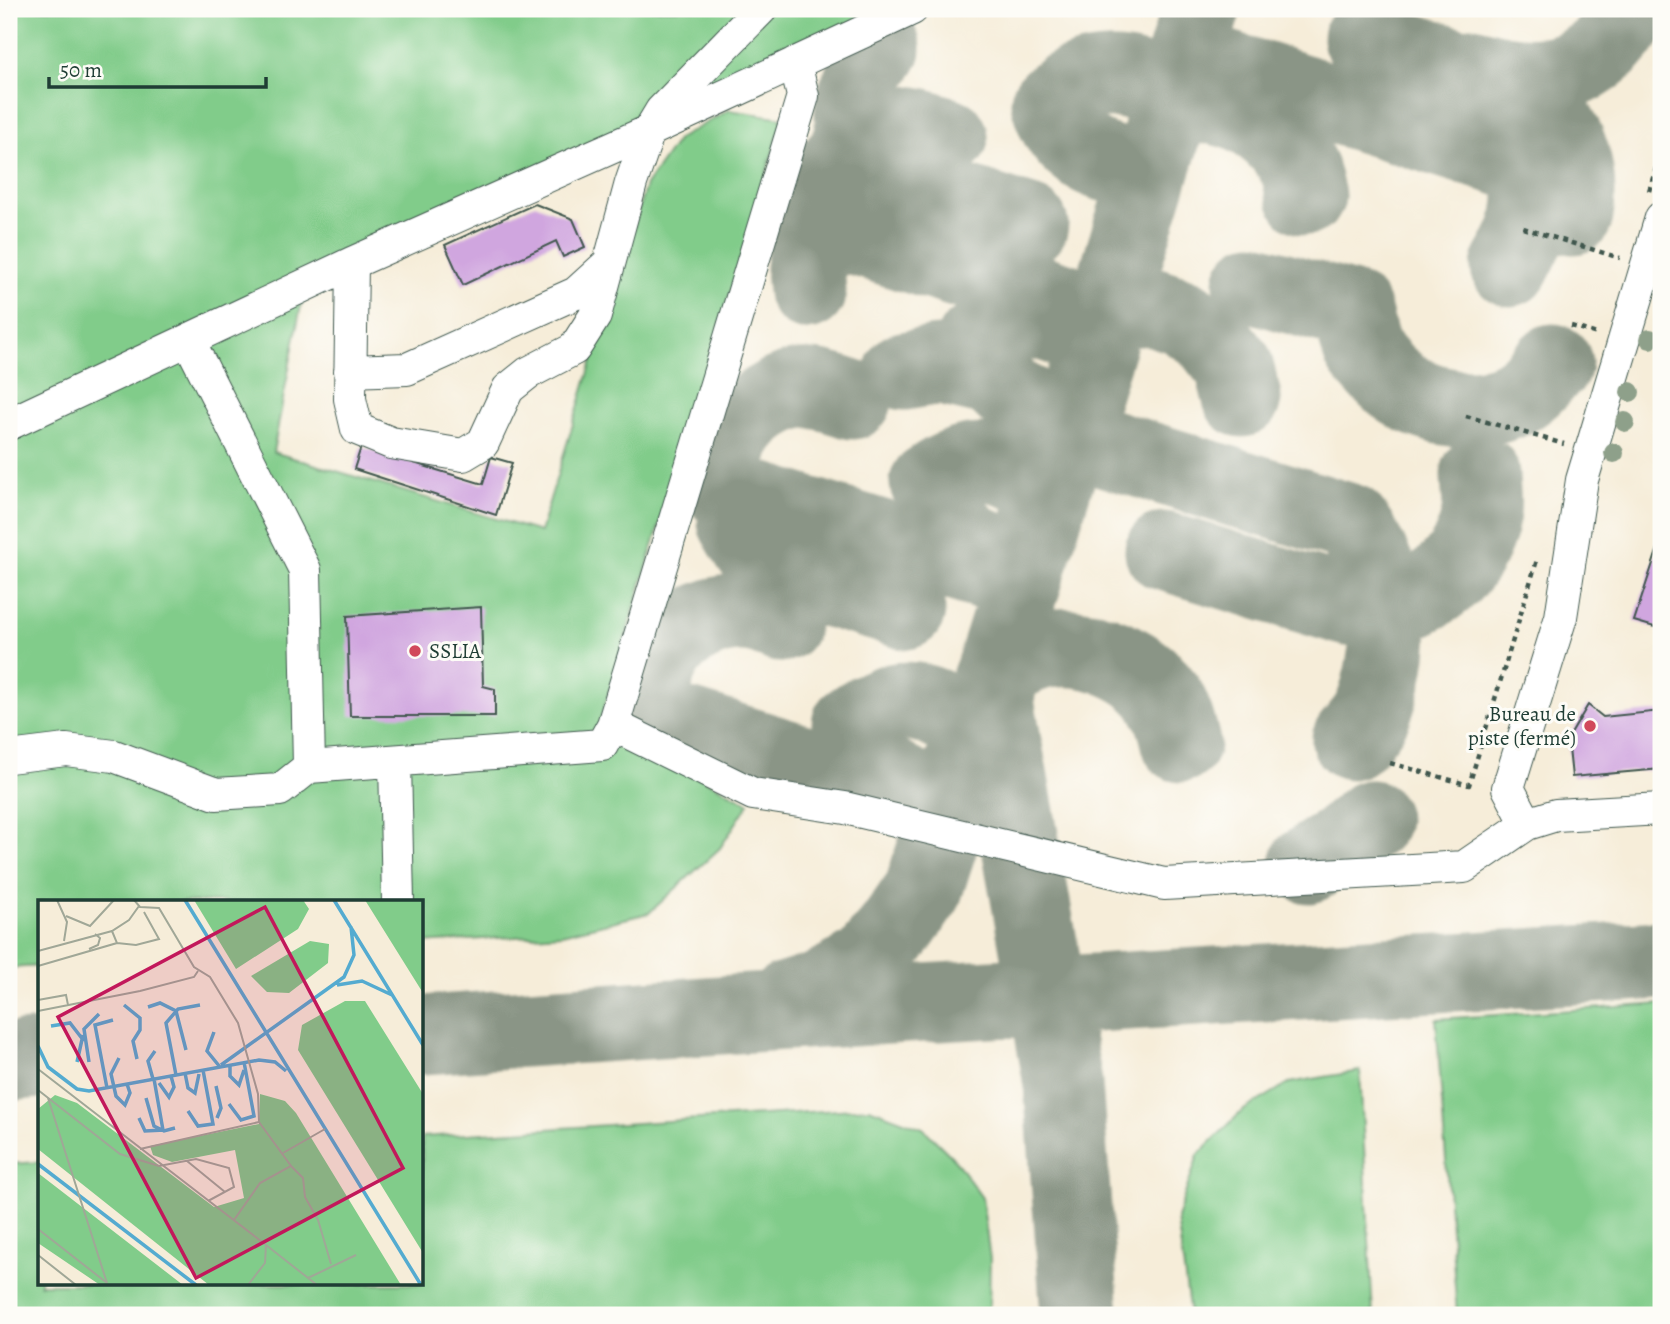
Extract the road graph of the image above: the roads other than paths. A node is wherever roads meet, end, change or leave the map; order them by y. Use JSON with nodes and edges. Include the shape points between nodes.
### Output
{"nodes":[{"id":1,"x":761,"y":9,"type":"edge"},
{"id":2,"x":912,"y":9,"type":"edge"},
{"id":3,"x":795,"y":63,"type":"junction"},
{"id":4,"x":649,"y":131,"type":"junction"},
{"id":5,"x":1661,"y":218,"type":"edge"},
{"id":6,"x":609,"y":263,"type":"junction"},
{"id":7,"x":352,"y":264,"type":"junction"},
{"id":8,"x":189,"y":341,"type":"junction"},
{"id":9,"x":350,"y":371,"type":"junction"},
{"id":10,"x":9,"y":424,"type":"edge"},
{"id":11,"x":613,"y":725,"type":"junction"},
{"id":12,"x":9,"y":757,"type":"edge"},
{"id":13,"x":394,"y":761,"type":"junction"},
{"id":14,"x":309,"y":767,"type":"junction"},
{"id":15,"x":1661,"y":809,"type":"edge"},
{"id":16,"x":1527,"y":824,"type":"junction"},
{"id":17,"x":398,"y":900,"type":"edge"}],
"edges":[{"from":1,"to":4,"type":"lane","via":[[660,111]]},
{"from":2,"to":3,"type":"lane"},
{"from":3,"to":4,"type":"lane"},
{"from":3,"to":11,"type":"lane","via":[[803,96]]},
{"from":4,"to":6,"type":"lane"},
{"from":4,"to":7,"type":"lane"},
{"from":5,"to":16,"type":"lane","via":[[1582,480],[1560,617],[1508,788]]},
{"from":6,"to":9,"type":"lane","via":[[576,293],[407,369]]},
{"from":6,"to":9,"type":"lane","via":[[595,316],[574,349],[508,389],[482,443],[463,455],[391,443],[357,429]]},
{"from":7,"to":8,"type":"lane"},
{"from":7,"to":9,"type":"lane"},
{"from":8,"to":10,"type":"lane"},
{"from":8,"to":14,"type":"lane","via":[[305,570]]},
{"from":11,"to":13,"type":"lane","via":[[602,745]]},
{"from":11,"to":16,"type":"lane","via":[[753,794],[845,808],[1164,884],[1464,867]]},
{"from":12,"to":14,"type":"lane","via":[[66,750],[114,756],[216,794],[280,790]]},
{"from":13,"to":14,"type":"lane"},
{"from":13,"to":17,"type":"lane"},
{"from":15,"to":16,"type":"lane","via":[[1556,815]]}]}
